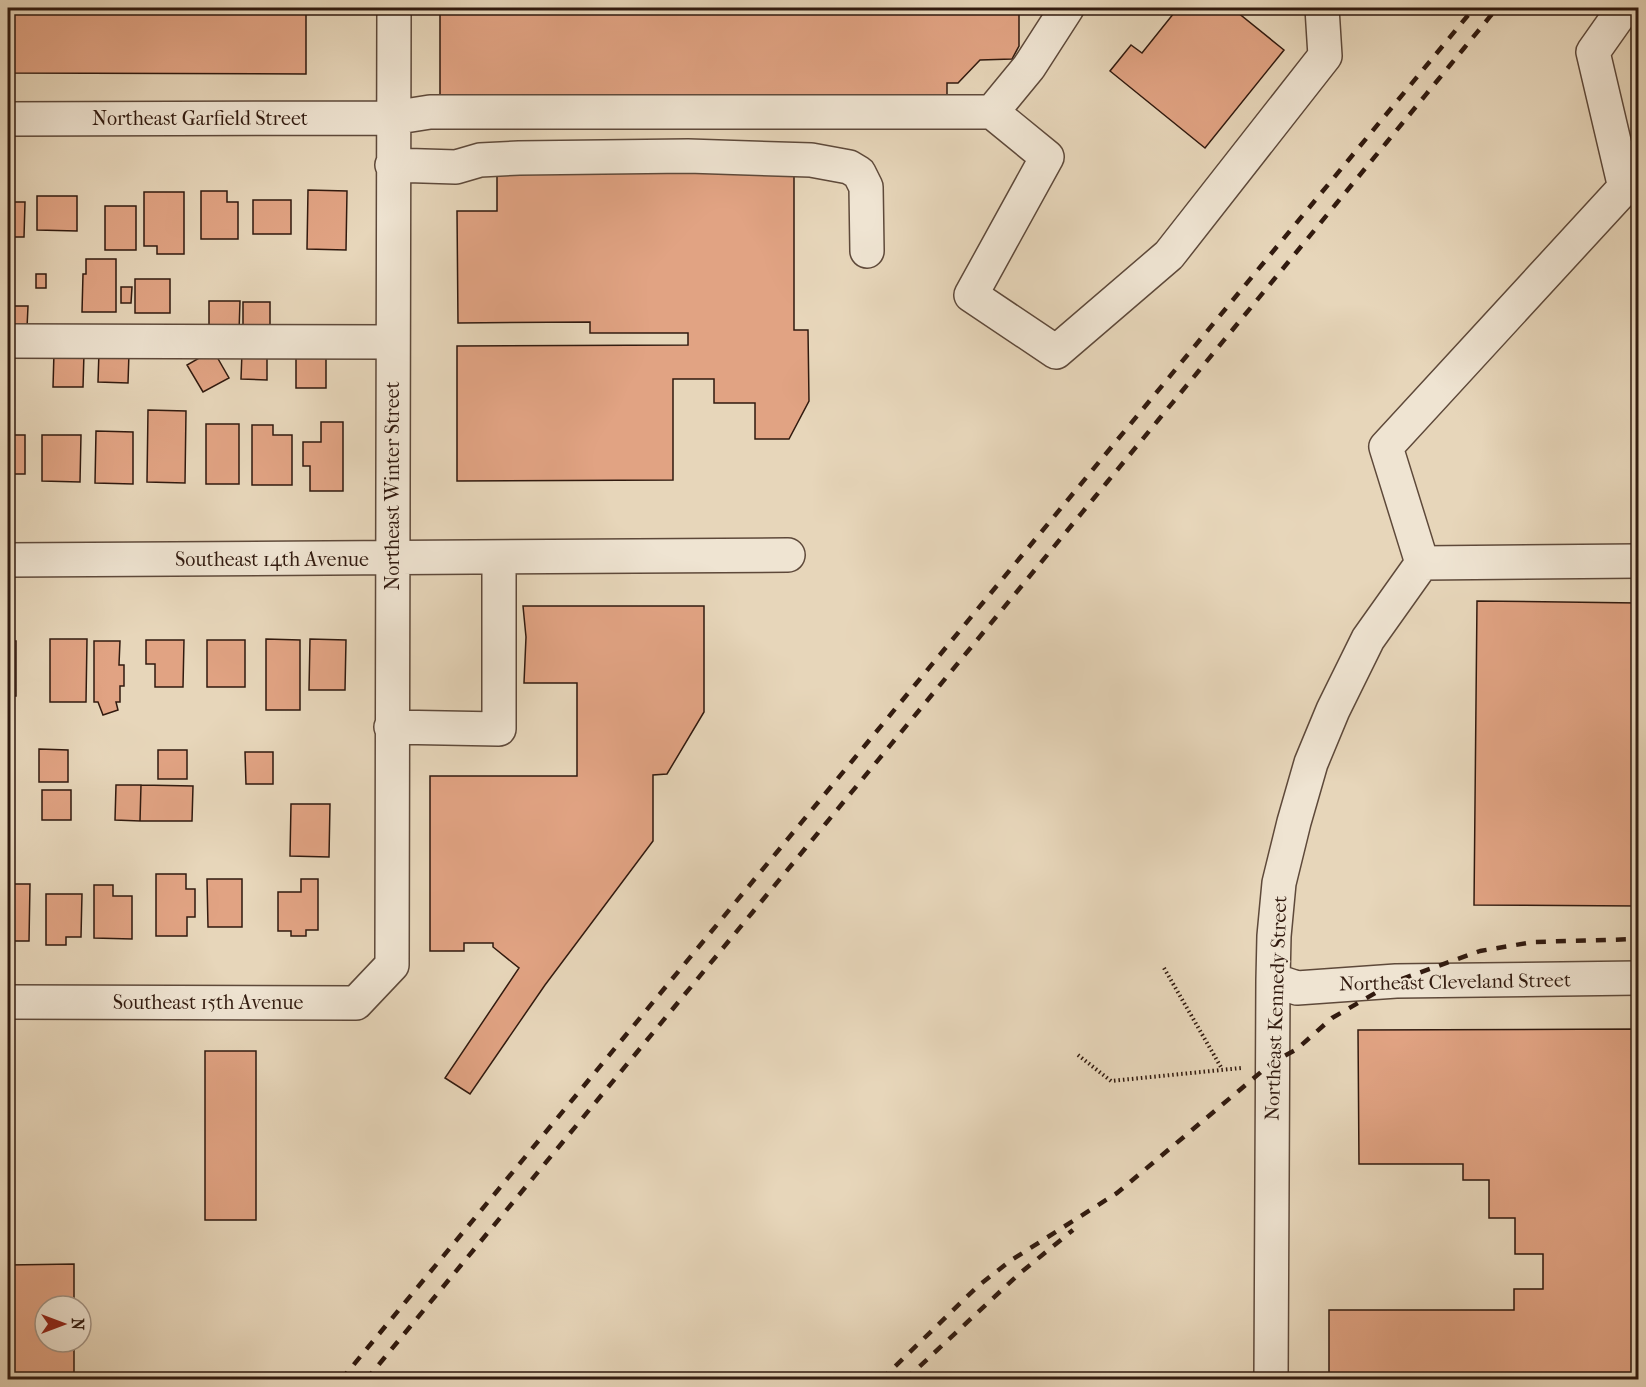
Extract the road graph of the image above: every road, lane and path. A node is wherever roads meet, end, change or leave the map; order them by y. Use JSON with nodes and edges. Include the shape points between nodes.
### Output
{"nodes":[{"id":1,"x":394,"y":8,"type":"edge"},
{"id":2,"x":1067,"y":8,"type":"edge"},
{"id":3,"x":1322,"y":8,"type":"edge"},
{"id":4,"x":1624,"y":8,"type":"edge"},
{"id":5,"x":992,"y":112,"type":"junction"},
{"id":6,"x":392,"y":118,"type":"junction"},
{"id":7,"x":8,"y":119,"type":"edge"},
{"id":8,"x":392,"y":165,"type":"junction"},
{"id":9,"x":1632,"y":181,"type":"edge"},
{"id":10,"x":867,"y":251,"type":"dead end"},
{"id":11,"x":8,"y":341,"type":"edge"},
{"id":12,"x":392,"y":342,"type":"junction"},
{"id":13,"x":788,"y":555,"type":"dead end"},
{"id":14,"x":499,"y":557,"type":"junction"},
{"id":15,"x":392,"y":558,"type":"junction"},
{"id":16,"x":8,"y":560,"type":"edge"},
{"id":17,"x":1638,"y":561,"type":"edge"},
{"id":18,"x":1422,"y":563,"type":"junction"},
{"id":19,"x":391,"y":727,"type":"junction"},
{"id":20,"x":392,"y":965,"type":"joint"},
{"id":21,"x":1164,"y":968,"type":"dead end"},
{"id":22,"x":1638,"y":978,"type":"edge"},
{"id":23,"x":1273,"y":980,"type":"junction"},
{"id":24,"x":8,"y":1002,"type":"edge"},
{"id":25,"x":1078,"y":1055,"type":"dead end"},
{"id":26,"x":1250,"y":1068,"type":"dead end"},
{"id":27,"x":1222,"y":1069,"type":"junction"},
{"id":28,"x":1271,"y":1380,"type":"edge"}],
"edges":[{"from":1,"to":6,"type":"street","name":"Northeast Winter Street"},
{"from":2,"to":5,"type":"street","via":[[1029,67]]},
{"from":3,"to":5,"type":"street","via":[[1325,56],[1169,255],[1056,352],[971,295],[1047,157]]},
{"from":4,"to":9,"type":"street","via":[[1593,52]]},
{"from":5,"to":6,"type":"street","name":"Northeast Garfield Street","via":[[430,112]]},
{"from":6,"to":7,"type":"street","name":"Northeast Garfield Street"},
{"from":6,"to":8,"type":"street","name":"Northeast Winter Street"},
{"from":8,"to":10,"type":"street","via":[[456,167],[509,158],[688,156],[811,160],[849,167],[859,173],[866,187]]},
{"from":8,"to":12,"type":"street","name":"Northeast Winter Street"},
{"from":9,"to":18,"type":"street","via":[[1386,447]]},
{"from":11,"to":12,"type":"street"},
{"from":12,"to":15,"type":"street","name":"Northeast Winter Street"},
{"from":13,"to":14,"type":"street","name":"Southeast 14th Avenue"},
{"from":14,"to":15,"type":"street","name":"Southeast 14th Avenue"},
{"from":14,"to":19,"type":"street","via":[[499,729]]},
{"from":15,"to":16,"type":"street","name":"Southeast 14th Avenue"},
{"from":15,"to":19,"type":"street","name":"Northeast Winter Street"},
{"from":17,"to":18,"type":"street"},
{"from":18,"to":23,"type":"street","name":"Northeast Kennedy Street","via":[[1368,639],[1311,763],[1280,883]]},
{"from":19,"to":20,"type":"street","name":"Northeast Winter Street"},
{"from":20,"to":24,"type":"street","name":"Southeast 15th Avenue","via":[[356,1003]]},
{"from":21,"to":27,"type":"path"},
{"from":22,"to":23,"type":"street","name":"Northeast Cleveland Street","via":[[1396,981],[1297,988]]},
{"from":23,"to":28,"type":"street","name":"Northeast Kennedy Street"},
{"from":25,"to":27,"type":"path","via":[[1111,1082]]},
{"from":26,"to":27,"type":"path"}]}
